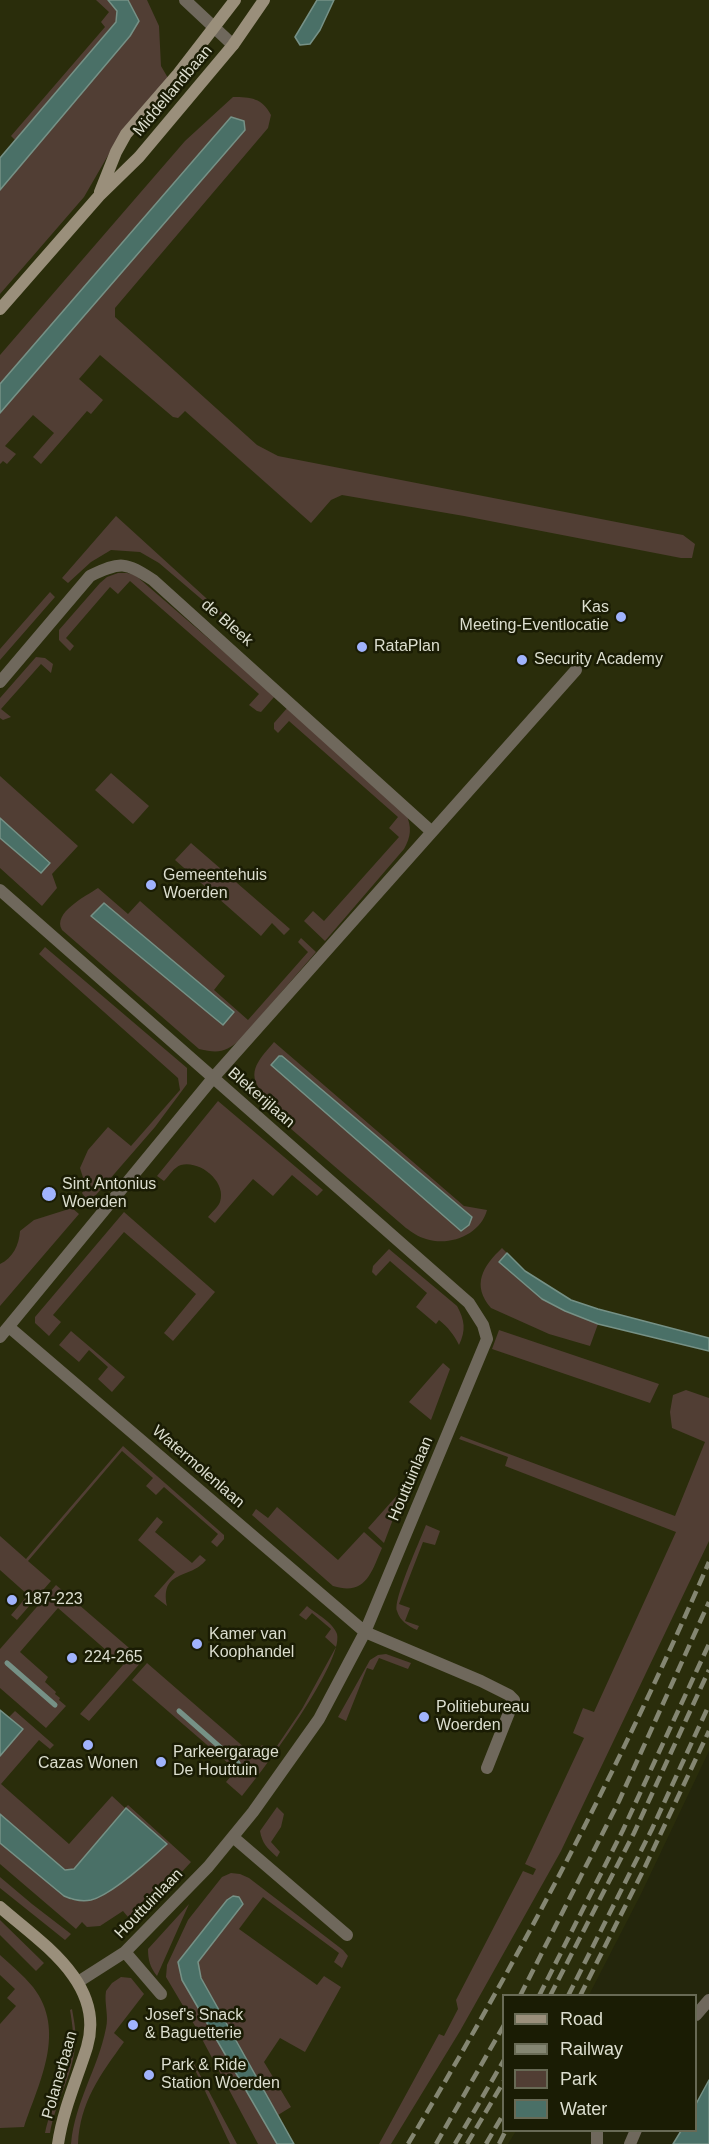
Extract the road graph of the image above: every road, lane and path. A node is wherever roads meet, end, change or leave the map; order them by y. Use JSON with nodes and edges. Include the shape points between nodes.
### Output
{"nodes":[{"id":1,"x":186,"y":0,"type":"edge"},
{"id":2,"x":236,"y":0,"type":"edge"},
{"id":3,"x":264,"y":0,"type":"edge"},
{"id":4,"x":216,"y":27,"type":"junction"},
{"id":5,"x":233,"y":45,"type":"junction"},
{"id":6,"x":99,"y":196,"type":"junction"},
{"id":7,"x":0,"y":309,"type":"edge"},
{"id":8,"x":576,"y":670,"type":"dead end"},
{"id":9,"x":0,"y":682,"type":"edge"},
{"id":10,"x":432,"y":832,"type":"junction"},
{"id":11,"x":0,"y":890,"type":"edge"},
{"id":12,"x":213,"y":1078,"type":"junction"},
{"id":13,"x":9,"y":1327,"type":"junction"},
{"id":14,"x":0,"y":1337,"type":"edge"},
{"id":15,"x":487,"y":1339,"type":"joint"},
{"id":16,"x":365,"y":1632,"type":"junction"},
{"id":17,"x":487,"y":1768,"type":"dead end"},
{"id":18,"x":233,"y":1837,"type":"junction"},
{"id":19,"x":0,"y":1907,"type":"edge"},
{"id":20,"x":347,"y":1935,"type":"dead end"},
{"id":21,"x":125,"y":1952,"type":"junction"},
{"id":22,"x":78,"y":1982,"type":"junction"},
{"id":23,"x":161,"y":1994,"type":"dead end"},
{"id":24,"x":709,"y":2001,"type":"edge"},
{"id":25,"x":697,"y":2014,"type":"edge"},
{"id":26,"x":58,"y":2144,"type":"edge"}],
"edges":[{"from":1,"to":4,"type":"street"},
{"from":2,"to":4,"type":"main road","name":"Middellandbaan"},
{"from":3,"to":5,"type":"main road","name":"Middellandbaan"},
{"from":4,"to":5,"type":"street"},
{"from":4,"to":6,"type":"main road","name":"Middellandbaan","via":[[126,134]]},
{"from":5,"to":6,"type":"main road","name":"Middellandbaan","via":[[139,157]]},
{"from":6,"to":7,"type":"main road","name":"Middellandbaan"},
{"from":8,"to":10,"type":"street"},
{"from":9,"to":10,"type":"street","name":"de Bleek","via":[[90,576],[110,566],[130,565],[153,580]]},
{"from":10,"to":12,"type":"street"},
{"from":11,"to":12,"type":"street","name":"Blekerijlaan"},
{"from":12,"to":13,"type":"street"},
{"from":12,"to":15,"type":"street","name":"Blekerijlaan","via":[[469,1303]]},
{"from":13,"to":14,"type":"street"},
{"from":13,"to":16,"type":"street","name":"Watermolenlaan"},
{"from":15,"to":16,"type":"street","name":"Houttuinlaan"},
{"from":16,"to":17,"type":"street","via":[[509,1695],[514,1701]]},
{"from":16,"to":18,"type":"street","name":"Houttuinlaan","via":[[319,1719]]},
{"from":18,"to":20,"type":"street"},
{"from":18,"to":21,"type":"street","name":"Houttuinlaan"},
{"from":19,"to":22,"type":"main road","name":"Polanerbaan","via":[[62,1961]]},
{"from":21,"to":22,"type":"street","name":"Houttuinlaan"},
{"from":21,"to":23,"type":"street"},
{"from":22,"to":26,"type":"main road","name":"Polanerbaan","via":[[86,1998],[90,2029]]},
{"from":24,"to":25,"type":"street"}]}
